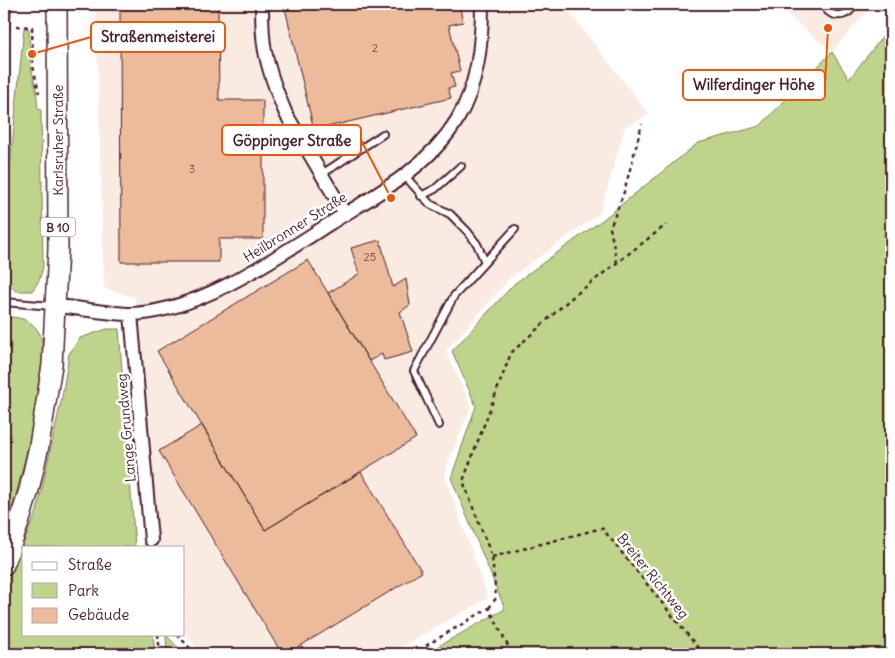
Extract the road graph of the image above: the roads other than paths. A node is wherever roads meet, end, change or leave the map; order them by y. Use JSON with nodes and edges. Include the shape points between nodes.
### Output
{"nodes":[{"id":1,"x":7,"y":4,"type":"edge"},
{"id":2,"x":57,"y":4,"type":"edge"},
{"id":3,"x":262,"y":4,"type":"edge"},
{"id":4,"x":482,"y":4,"type":"edge"},
{"id":5,"x":823,"y":4,"type":"edge"},
{"id":6,"x":855,"y":4,"type":"edge"},
{"id":7,"x":4,"y":43,"type":"edge"},
{"id":8,"x":384,"y":134,"type":"dead end"},
{"id":9,"x":461,"y":166,"type":"dead end"},
{"id":10,"x":322,"y":174,"type":"junction"},
{"id":11,"x":404,"y":175,"type":"junction"},
{"id":12,"x":421,"y":196,"type":"junction"},
{"id":13,"x":345,"y":214,"type":"junction"},
{"id":14,"x":515,"y":229,"type":"dead end"},
{"id":15,"x":484,"y":262,"type":"junction"},
{"id":16,"x":4,"y":302,"type":"edge"},
{"id":17,"x":56,"y":306,"type":"junction"},
{"id":18,"x":132,"y":314,"type":"junction"},
{"id":19,"x":439,"y":424,"type":"dead end"},
{"id":20,"x":151,"y":540,"type":"dead end"},
{"id":21,"x":4,"y":565,"type":"edge"}],
"edges":[{"from":1,"to":7,"type":"lane"},
{"from":2,"to":17,"type":"main road","name":"Karlsruher Straße","number":"B 10"},
{"from":3,"to":10,"type":"street","via":[[264,49],[270,74],[286,114]]},
{"from":4,"to":11,"type":"street","name":"Heilbronner Straße","via":[[479,62],[470,91],[457,119],[436,148]]},
{"from":5,"to":6,"type":"lane","via":[[826,11],[842,15]]},
{"from":8,"to":10,"type":"lane"},
{"from":9,"to":12,"type":"lane"},
{"from":10,"to":13,"type":"street"},
{"from":11,"to":12,"type":"lane"},
{"from":11,"to":13,"type":"street","name":"Heilbronner Straße"},
{"from":12,"to":15,"type":"lane","via":[[450,214],[477,244]]},
{"from":13,"to":18,"type":"street","name":"Heilbronner Straße","via":[[255,271],[204,295]]},
{"from":14,"to":15,"type":"lane"},
{"from":15,"to":19,"type":"lane","via":[[454,296],[414,371]]},
{"from":16,"to":17,"type":"lane","name":"Heilbronner Straße"},
{"from":17,"to":18,"type":"street","name":"Heilbronner Straße"},
{"from":17,"to":21,"type":"main road","number":"B 10","via":[[52,366],[39,446],[20,520]]},
{"from":18,"to":20,"type":"street","name":"Lange Grundweg"}]}
